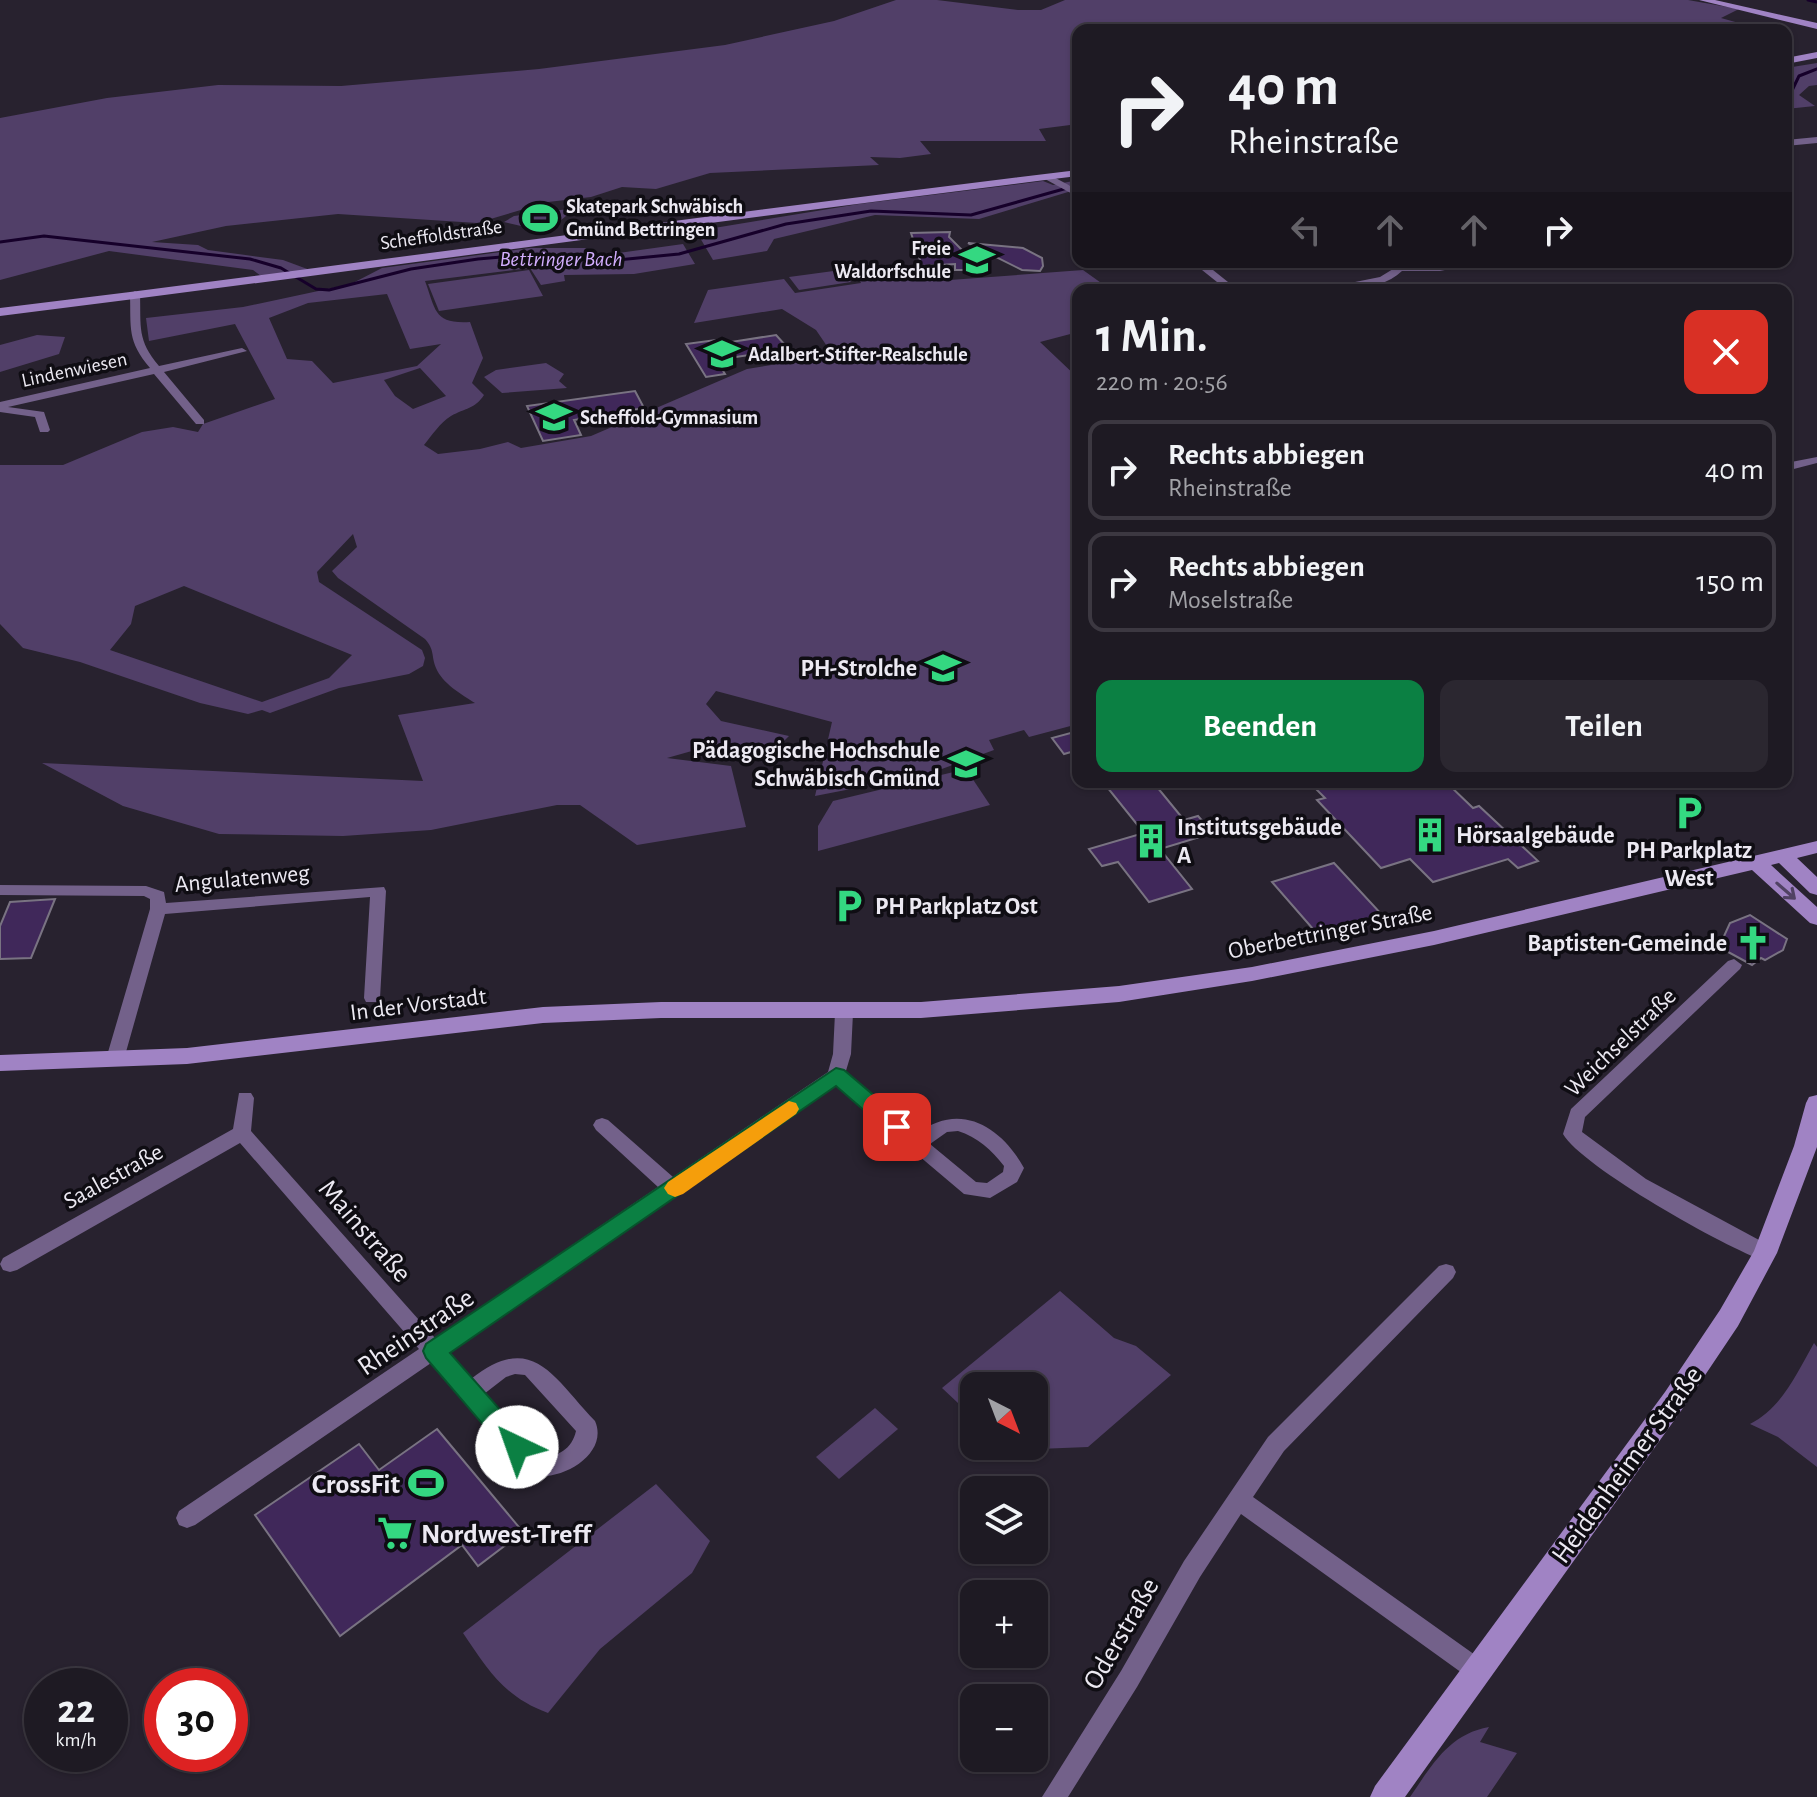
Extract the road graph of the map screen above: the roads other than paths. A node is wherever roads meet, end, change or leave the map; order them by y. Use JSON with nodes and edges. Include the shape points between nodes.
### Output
{"nodes":[{"id":1,"x":1703,"y":0,"type":"edge"},
{"id":2,"x":1817,"y":26,"type":"edge"},
{"id":3,"x":1817,"y":55,"type":"edge"},
{"id":4,"x":1792,"y":60,"type":"edge"},
{"id":5,"x":1817,"y":140,"type":"edge"},
{"id":6,"x":1792,"y":142,"type":"edge"},
{"id":7,"x":1072,"y":174,"type":"edge"},
{"id":8,"x":1051,"y":179,"type":"junction"},
{"id":9,"x":1072,"y":190,"type":"edge"},
{"id":10,"x":1205,"y":268,"type":"edge"},
{"id":11,"x":1399,"y":268,"type":"joint"},
{"id":12,"x":1441,"y":268,"type":"edge"},
{"id":13,"x":1225,"y":284,"type":"edge"},
{"id":14,"x":1359,"y":284,"type":"edge"},
{"id":15,"x":135,"y":294,"type":"junction"},
{"id":16,"x":0,"y":312,"type":"edge"},
{"id":17,"x":242,"y":351,"type":"dead end"},
{"id":18,"x":155,"y":370,"type":"junction"},
{"id":19,"x":0,"y":407,"type":"edge"},
{"id":20,"x":200,"y":422,"type":"dead end"},
{"id":21,"x":44,"y":430,"type":"dead end"},
{"id":22,"x":1817,"y":460,"type":"edge"},
{"id":23,"x":1792,"y":466,"type":"edge"},
{"id":24,"x":1817,"y":847,"type":"edge"},
{"id":25,"x":1783,"y":856,"type":"junction"},
{"id":26,"x":1757,"y":863,"type":"junction"},
{"id":27,"x":1817,"y":888,"type":"edge"},
{"id":28,"x":0,"y":890,"type":"edge"},
{"id":29,"x":158,"y":909,"type":"junction"},
{"id":30,"x":1817,"y":918,"type":"edge"},
{"id":31,"x":1734,"y":965,"type":"dead end"},
{"id":32,"x":372,"y":998,"type":"dead end"},
{"id":33,"x":844,"y":1013,"type":"junction"},
{"id":34,"x":115,"y":1059,"type":"junction"},
{"id":35,"x":0,"y":1063,"type":"edge"},
{"id":36,"x":836,"y":1076,"type":"junction"},
{"id":37,"x":245,"y":1098,"type":"dead end"},
{"id":38,"x":1817,"y":1103,"type":"edge"},
{"id":39,"x":602,"y":1125,"type":"dead end"},
{"id":40,"x":242,"y":1133,"type":"junction"},
{"id":41,"x":917,"y":1144,"type":"junction"},
{"id":42,"x":673,"y":1189,"type":"junction"},
{"id":43,"x":1765,"y":1253,"type":"junction"},
{"id":44,"x":10,"y":1264,"type":"dead end"},
{"id":45,"x":1446,"y":1272,"type":"dead end"},
{"id":46,"x":434,"y":1351,"type":"junction"},
{"id":47,"x":470,"y":1392,"type":"junction"},
{"id":48,"x":1239,"y":1500,"type":"junction"},
{"id":49,"x":187,"y":1518,"type":"dead end"},
{"id":50,"x":1477,"y":1670,"type":"junction"},
{"id":51,"x":1054,"y":1797,"type":"edge"},
{"id":52,"x":1386,"y":1797,"type":"edge"}],
"edges":[{"from":1,"to":2,"type":"street"},
{"from":3,"to":4,"type":"street"},
{"from":5,"to":6,"type":"street"},
{"from":7,"to":8,"type":"street","name":"Scheffoldstraße"},
{"from":8,"to":9,"type":"street"},
{"from":8,"to":15,"type":"street","name":"Scheffoldstraße","via":[[681,221]]},
{"from":10,"to":13,"type":"street"},
{"from":11,"to":12,"type":"street"},
{"from":11,"to":14,"type":"street","via":[[1393,277]]},
{"from":15,"to":16,"type":"street","name":"Scheffoldstraße"},
{"from":15,"to":18,"type":"street","via":[[136,336]]},
{"from":17,"to":18,"type":"street","name":"Lindenwiesen"},
{"from":18,"to":19,"type":"street","name":"Lindenwiesen"},
{"from":18,"to":20,"type":"street"},
{"from":19,"to":21,"type":"street","name":"Lindenwiesen","via":[[40,414]]},
{"from":22,"to":23,"type":"street"},
{"from":24,"to":25,"type":"street","name":"Oberbettringer Straße"},
{"from":25,"to":26,"type":"street","name":"Oberbettringer Straße"},
{"from":25,"to":27,"type":"street"},
{"from":26,"to":30,"type":"street","one_way":true},
{"from":26,"to":33,"type":"street","name":"Oberbettringer Straße","via":[[1434,938],[1198,983],[1040,1002]]},
{"from":28,"to":29,"type":"street","via":[[146,891],[158,896]]},
{"from":29,"to":32,"type":"street","name":"Angulatenweg","via":[[378,891]]},
{"from":29,"to":34,"type":"street","name":"Angulatenweg"},
{"from":31,"to":43,"type":"street","name":"Weichselstraße","via":[[1577,1114],[1572,1134],[1639,1182]]},
{"from":33,"to":34,"type":"street","name":"In der Vorstadt","via":[[661,1010],[543,1015],[263,1049]]},
{"from":33,"to":36,"type":"street"},
{"from":34,"to":35,"type":"street","name":"In der Vorstadt"},
{"from":36,"to":41,"type":"street"},
{"from":36,"to":42,"type":"street","name":"Rheinstraße"},
{"from":37,"to":40,"type":"street"},
{"from":38,"to":43,"type":"street","name":"Heidenheimer Straße"},
{"from":39,"to":42,"type":"street"},
{"from":40,"to":44,"type":"street","name":"Saalestraße"},
{"from":40,"to":46,"type":"street","name":"Mainstraße"},
{"from":41,"to":41,"type":"street","via":[[977,1191],[990,1191],[1015,1168],[974,1128],[959,1123],[939,1128]]},
{"from":42,"to":46,"type":"street","name":"Rheinstraße"},
{"from":43,"to":50,"type":"street","name":"Heidenheimer Straße","via":[[1674,1400]]},
{"from":45,"to":48,"type":"street","name":"Oderstraße","via":[[1276,1444]]},
{"from":46,"to":47,"type":"street","name":"Mainstraße"},
{"from":46,"to":49,"type":"street","name":"Rheinstraße"},
{"from":47,"to":47,"type":"street","name":"Mainstraße","via":[[535,1467],[560,1466],[586,1440],[587,1428],[521,1363],[507,1366]]},
{"from":48,"to":50,"type":"street"},
{"from":48,"to":51,"type":"street","name":"Oderstraße"},
{"from":50,"to":52,"type":"street","name":"Heidenheimer Straße"}]}
